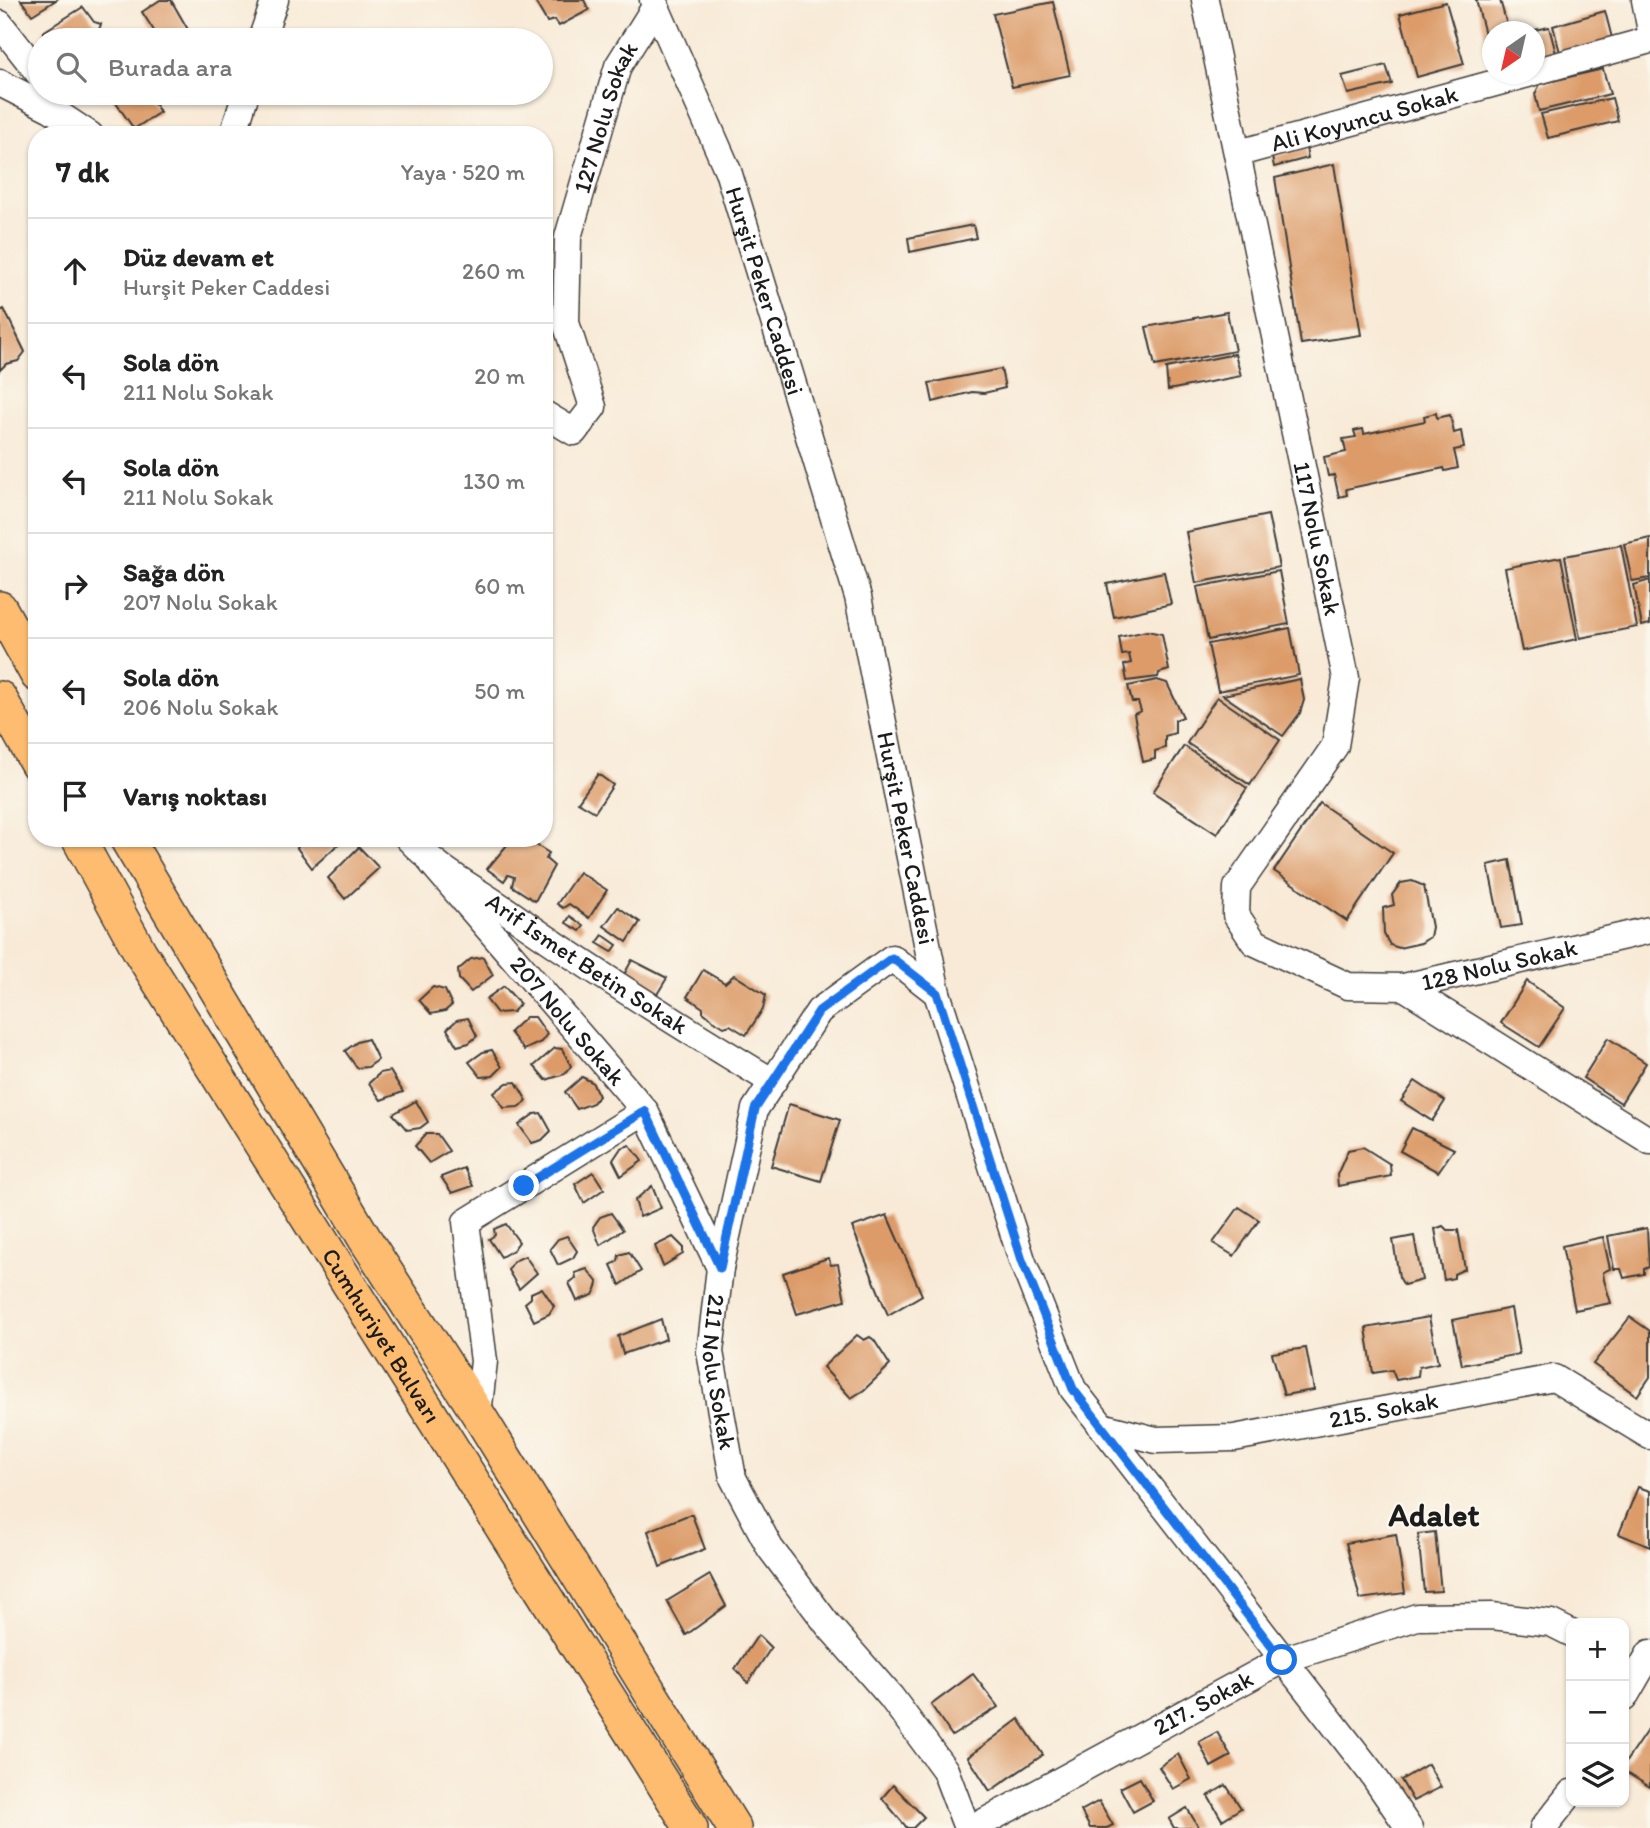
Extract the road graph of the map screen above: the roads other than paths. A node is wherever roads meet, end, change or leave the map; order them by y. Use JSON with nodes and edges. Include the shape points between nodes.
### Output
{"nodes":[{"id":1,"x":275,"y":0,"type":"edge"},
{"id":2,"x":1205,"y":0,"type":"edge"},
{"id":3,"x":1645,"y":0,"type":"edge"},
{"id":4,"x":654,"y":4,"type":"edge"},
{"id":5,"x":0,"y":24,"type":"edge"},
{"id":6,"x":1650,"y":26,"type":"edge"},
{"id":7,"x":265,"y":28,"type":"edge"},
{"id":8,"x":1650,"y":40,"type":"edge"},
{"id":9,"x":28,"y":60,"type":"edge"},
{"id":10,"x":1545,"y":69,"type":"edge"},
{"id":11,"x":0,"y":83,"type":"edge"},
{"id":12,"x":1491,"y":84,"type":"edge"},
{"id":13,"x":28,"y":94,"type":"edge"},
{"id":14,"x":53,"y":105,"type":"edge"},
{"id":15,"x":242,"y":105,"type":"edge"},
{"id":16,"x":79,"y":126,"type":"edge"},
{"id":17,"x":236,"y":126,"type":"edge"},
{"id":18,"x":1239,"y":153,"type":"junction"},
{"id":19,"x":553,"y":419,"type":"edge"},
{"id":20,"x":0,"y":608,"type":"edge"},
{"id":21,"x":28,"y":659,"type":"edge"},
{"id":22,"x":0,"y":698,"type":"edge"},
{"id":23,"x":28,"y":748,"type":"edge"},
{"id":24,"x":83,"y":847,"type":"edge"},
{"id":25,"x":131,"y":847,"type":"edge"},
{"id":26,"x":417,"y":847,"type":"edge"},
{"id":27,"x":432,"y":863,"type":"junction"},
{"id":28,"x":1650,"y":930,"type":"edge"},
{"id":29,"x":1348,"y":986,"type":"joint"},
{"id":30,"x":1404,"y":987,"type":"junction"},
{"id":31,"x":937,"y":993,"type":"junction"},
{"id":32,"x":772,"y":1082,"type":"junction"},
{"id":33,"x":645,"y":1111,"type":"junction"},
{"id":34,"x":1650,"y":1141,"type":"edge"},
{"id":35,"x":720,"y":1268,"type":"junction"},
{"id":36,"x":478,"y":1414,"type":"junction"},
{"id":37,"x":1101,"y":1426,"type":"junction"},
{"id":38,"x":1650,"y":1436,"type":"edge"},
{"id":39,"x":1566,"y":1630,"type":"edge"},
{"id":40,"x":1282,"y":1660,"type":"junction"},
{"id":41,"x":1641,"y":1663,"type":"edge"},
{"id":42,"x":1629,"y":1688,"type":"edge"},
{"id":43,"x":1566,"y":1799,"type":"edge"},
{"id":44,"x":691,"y":1828,"type":"edge"},
{"id":45,"x":734,"y":1828,"type":"edge"},
{"id":46,"x":968,"y":1828,"type":"edge"},
{"id":47,"x":973,"y":1828,"type":"edge"},
{"id":48,"x":1409,"y":1828,"type":"edge"},
{"id":49,"x":1543,"y":1828,"type":"edge"}],
"edges":[{"from":1,"to":7,"type":"street"},
{"from":2,"to":18,"type":"street","name":"117 Nolu Sokak"},
{"from":3,"to":6,"type":"street"},
{"from":4,"to":19,"type":"street","name":"127 Nolu Sokak","via":[[618,66],[568,237],[566,323],[593,407],[574,432]]},
{"from":4,"to":31,"type":"street","name":"Hurşit Peker Caddesi","via":[[728,171],[858,597]]},
{"from":5,"to":9,"type":"street"},
{"from":8,"to":10,"type":"street"},
{"from":11,"to":13,"type":"street"},
{"from":12,"to":18,"type":"street","name":"Ali Koyuncu Sokak"},
{"from":14,"to":16,"type":"street"},
{"from":15,"to":17,"type":"street"},
{"from":18,"to":29,"type":"street","name":"117 Nolu Sokak","via":[[1346,678],[1335,746],[1237,887],[1236,915],[1254,942]]},
{"from":20,"to":21,"type":"main road"},
{"from":22,"to":23,"type":"main road"},
{"from":24,"to":44,"type":"main road","name":"Cumhuriyet Bulvarı","via":[[148,964]]},
{"from":25,"to":36,"type":"main road","name":"Cumhuriyet Bulvarı","via":[[365,1239]]},
{"from":26,"to":27,"type":"street","name":"Arif İsmet Betin Sokak"},
{"from":27,"to":32,"type":"street","name":"Arif İsmet Betin Sokak","via":[[610,983]]},
{"from":27,"to":33,"type":"street","name":"207 Nolu Sokak"},
{"from":28,"to":30,"type":"street","name":"128 Nolu Sokak"},
{"from":29,"to":30,"type":"street","name":"128 Nolu Sokak"},
{"from":30,"to":34,"type":"street"},
{"from":31,"to":32,"type":"street","name":"211 Nolu Sokak","via":[[892,958],[819,1011]]},
{"from":31,"to":37,"type":"street","name":"Hurşit Peker Caddesi","via":[[1022,1260],[1073,1389]]},
{"from":32,"to":35,"type":"street","name":"211 Nolu Sokak","via":[[755,1109]]},
{"from":33,"to":35,"type":"street","name":"207 Nolu Sokak"},
{"from":33,"to":36,"type":"street","via":[[466,1222],[484,1361]]},
{"from":35,"to":46,"type":"street","name":"211 Nolu Sokak","via":[[710,1352],[733,1478],[770,1548],[945,1770]]},
{"from":36,"to":45,"type":"main road","name":"Cumhuriyet Bulvarı"},
{"from":37,"to":38,"type":"street","name":"215. Sokak","via":[[1156,1440],[1234,1438],[1554,1378]]},
{"from":37,"to":40,"type":"street","name":"Hurşit Peker Caddesi"},
{"from":39,"to":40,"type":"street","name":"217. Sokak","via":[[1551,1623],[1492,1616],[1417,1617]]},
{"from":40,"to":47,"type":"street","name":"217. Sokak"},
{"from":40,"to":48,"type":"street","name":"Hurşit Peker Caddesi"},
{"from":41,"to":42,"type":"street"},
{"from":43,"to":49,"type":"street"}]}
